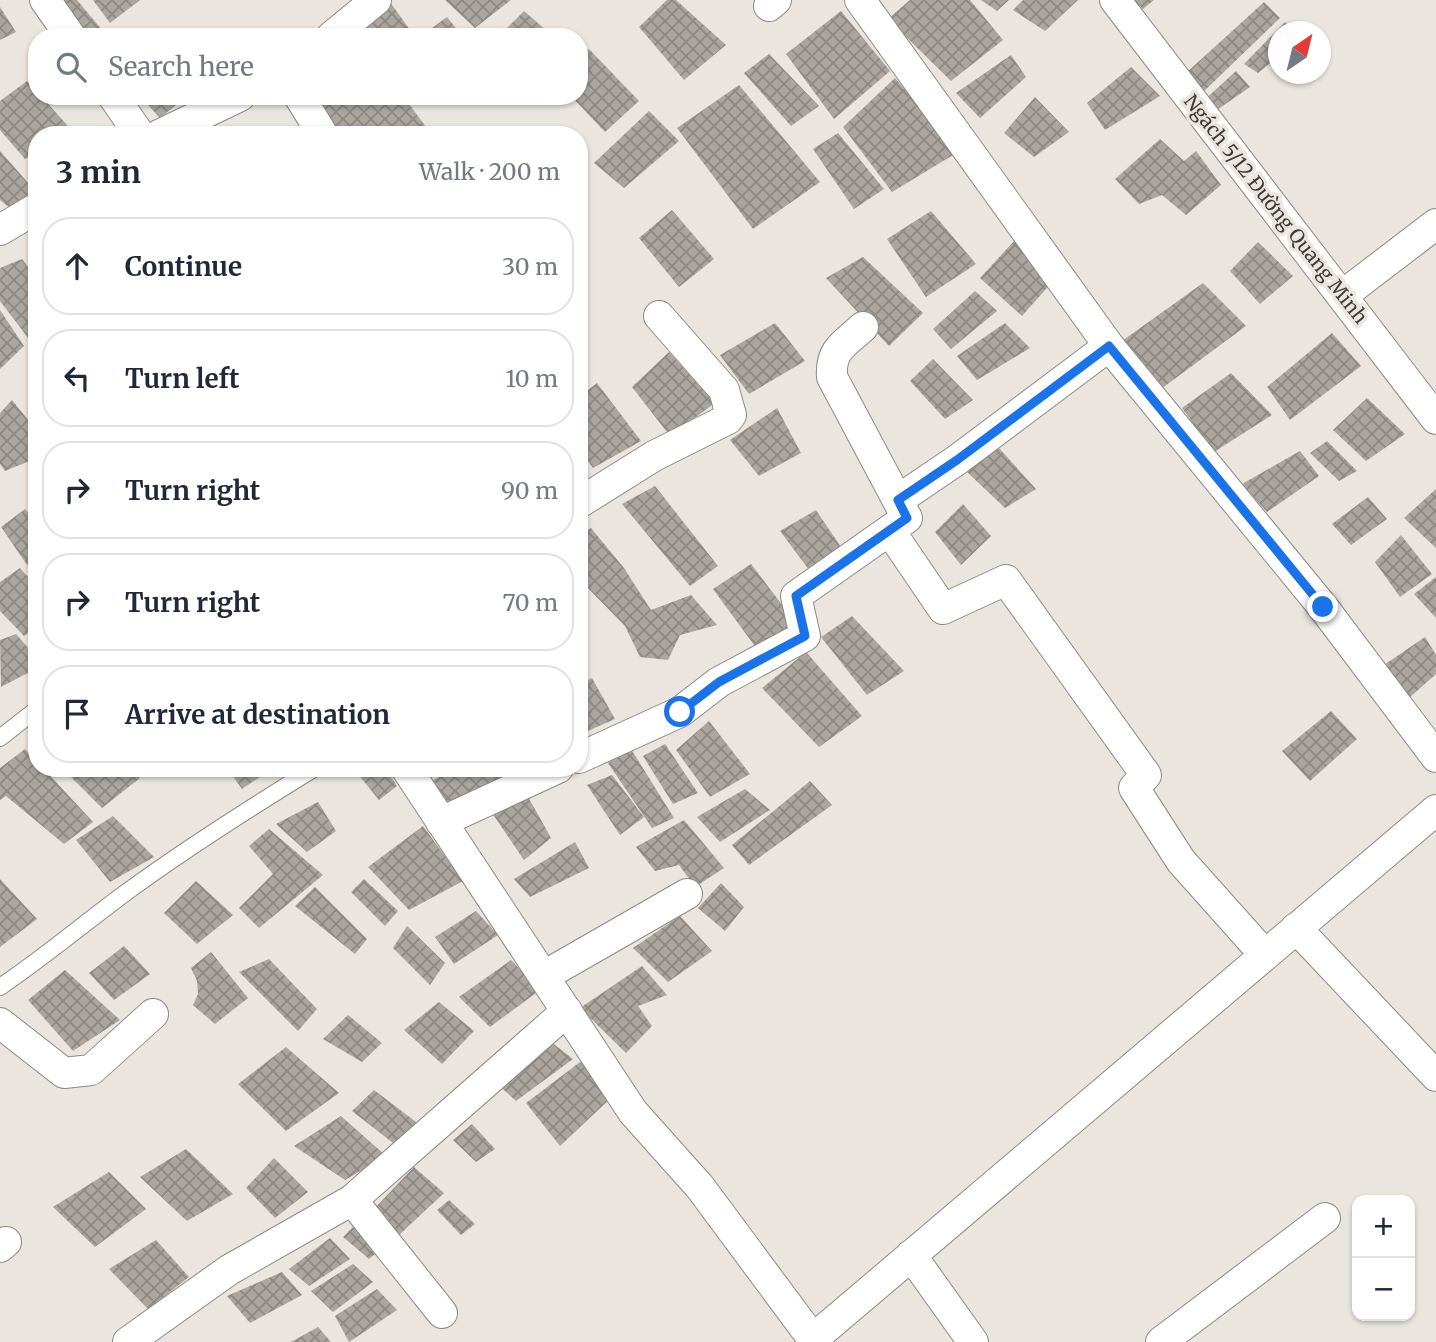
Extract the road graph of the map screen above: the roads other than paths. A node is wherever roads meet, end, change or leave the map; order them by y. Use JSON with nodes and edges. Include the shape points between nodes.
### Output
{"nodes":[{"id":1,"x":45,"y":0,"type":"edge"},
{"id":2,"x":376,"y":0,"type":"edge"},
{"id":3,"x":860,"y":0,"type":"edge"},
{"id":4,"x":1115,"y":0,"type":"edge"},
{"id":5,"x":65,"y":28,"type":"edge"},
{"id":6,"x":342,"y":28,"type":"edge"},
{"id":7,"x":119,"y":105,"type":"edge"},
{"id":8,"x":221,"y":105,"type":"edge"},
{"id":9,"x":305,"y":105,"type":"edge"},
{"id":10,"x":134,"y":126,"type":"edge"},
{"id":11,"x":178,"y":126,"type":"edge"},
{"id":12,"x":317,"y":126,"type":"edge"},
{"id":13,"x":28,"y":213,"type":"edge"},
{"id":14,"x":1436,"y":224,"type":"edge"},
{"id":15,"x":0,"y":230,"type":"edge"},
{"id":16,"x":1343,"y":295,"type":"junction"},
{"id":17,"x":659,"y":316,"type":"dead end"},
{"id":18,"x":863,"y":327,"type":"dead end"},
{"id":19,"x":1109,"y":346,"type":"junction"},
{"id":20,"x":1436,"y":419,"type":"edge"},
{"id":21,"x":588,"y":497,"type":"edge"},
{"id":22,"x":898,"y":500,"type":"junction"},
{"id":23,"x":890,"y":531,"type":"junction"},
{"id":24,"x":28,"y":716,"type":"edge"},
{"id":25,"x":0,"y":738,"type":"edge"},
{"id":26,"x":588,"y":754,"type":"edge"},
{"id":27,"x":1436,"y":757,"type":"edge"},
{"id":28,"x":300,"y":777,"type":"edge"},
{"id":29,"x":412,"y":777,"type":"edge"},
{"id":30,"x":538,"y":777,"type":"edge"},
{"id":31,"x":1436,"y":810,"type":"edge"},
{"id":32,"x":441,"y":822,"type":"junction"},
{"id":33,"x":687,"y":894,"type":"dead end"},
{"id":34,"x":1296,"y":928,"type":"junction"},
{"id":35,"x":1265,"y":955,"type":"junction"},
{"id":36,"x":544,"y":976,"type":"junction"},
{"id":37,"x":0,"y":987,"type":"edge"},
{"id":38,"x":567,"y":1011,"type":"junction"},
{"id":39,"x":153,"y":1014,"type":"dead end"},
{"id":40,"x":0,"y":1023,"type":"edge"},
{"id":41,"x":1436,"y":1076,"type":"edge"},
{"id":42,"x":352,"y":1200,"type":"junction"},
{"id":43,"x":1325,"y":1218,"type":"dead end"},
{"id":44,"x":911,"y":1255,"type":"junction"},
{"id":45,"x":442,"y":1312,"type":"dead end"},
{"id":46,"x":814,"y":1340,"type":"edge"},
{"id":47,"x":128,"y":1342,"type":"edge"},
{"id":48,"x":973,"y":1342,"type":"edge"},
{"id":49,"x":1161,"y":1342,"type":"edge"}],
"edges":[{"from":1,"to":5,"type":"street"},
{"from":2,"to":6,"type":"street"},
{"from":3,"to":19,"type":"street"},
{"from":4,"to":16,"type":"street","name":"Ngách 5/12 Đường Quang Minh"},
{"from":7,"to":10,"type":"street"},
{"from":8,"to":11,"type":"street"},
{"from":9,"to":12,"type":"street"},
{"from":13,"to":15,"type":"street"},
{"from":14,"to":16,"type":"street"},
{"from":16,"to":20,"type":"street","name":"Ngách 5/12 Đường Quang Minh"},
{"from":17,"to":21,"type":"street","via":[[724,390],[731,415]]},
{"from":18,"to":22,"type":"street","via":[[836,352],[832,377]]},
{"from":19,"to":22,"type":"street"},
{"from":19,"to":27,"type":"street","via":[[1323,607]]},
{"from":22,"to":23,"type":"street","via":[[907,518]]},
{"from":23,"to":26,"type":"street","via":[[796,596],[805,636],[719,682],[680,712]]},
{"from":23,"to":35,"type":"street","via":[[943,609],[1006,580],[1146,775],[1134,788],[1181,861]]},
{"from":24,"to":25,"type":"lane"},
{"from":28,"to":37,"type":"lane","via":[[125,893]]},
{"from":29,"to":32,"type":"street"},
{"from":30,"to":32,"type":"street"},
{"from":31,"to":34,"type":"street"},
{"from":32,"to":36,"type":"street"},
{"from":33,"to":36,"type":"street"},
{"from":34,"to":35,"type":"street"},
{"from":34,"to":41,"type":"street"},
{"from":35,"to":44,"type":"street"},
{"from":36,"to":38,"type":"street"},
{"from":38,"to":42,"type":"street"},
{"from":38,"to":46,"type":"street","via":[[633,1112],[701,1187]]},
{"from":39,"to":40,"type":"street","via":[[91,1070],[64,1073]]},
{"from":42,"to":45,"type":"street"},
{"from":42,"to":47,"type":"street","via":[[229,1270]]},
{"from":43,"to":49,"type":"street"},
{"from":44,"to":46,"type":"street"},
{"from":44,"to":48,"type":"street"}]}
